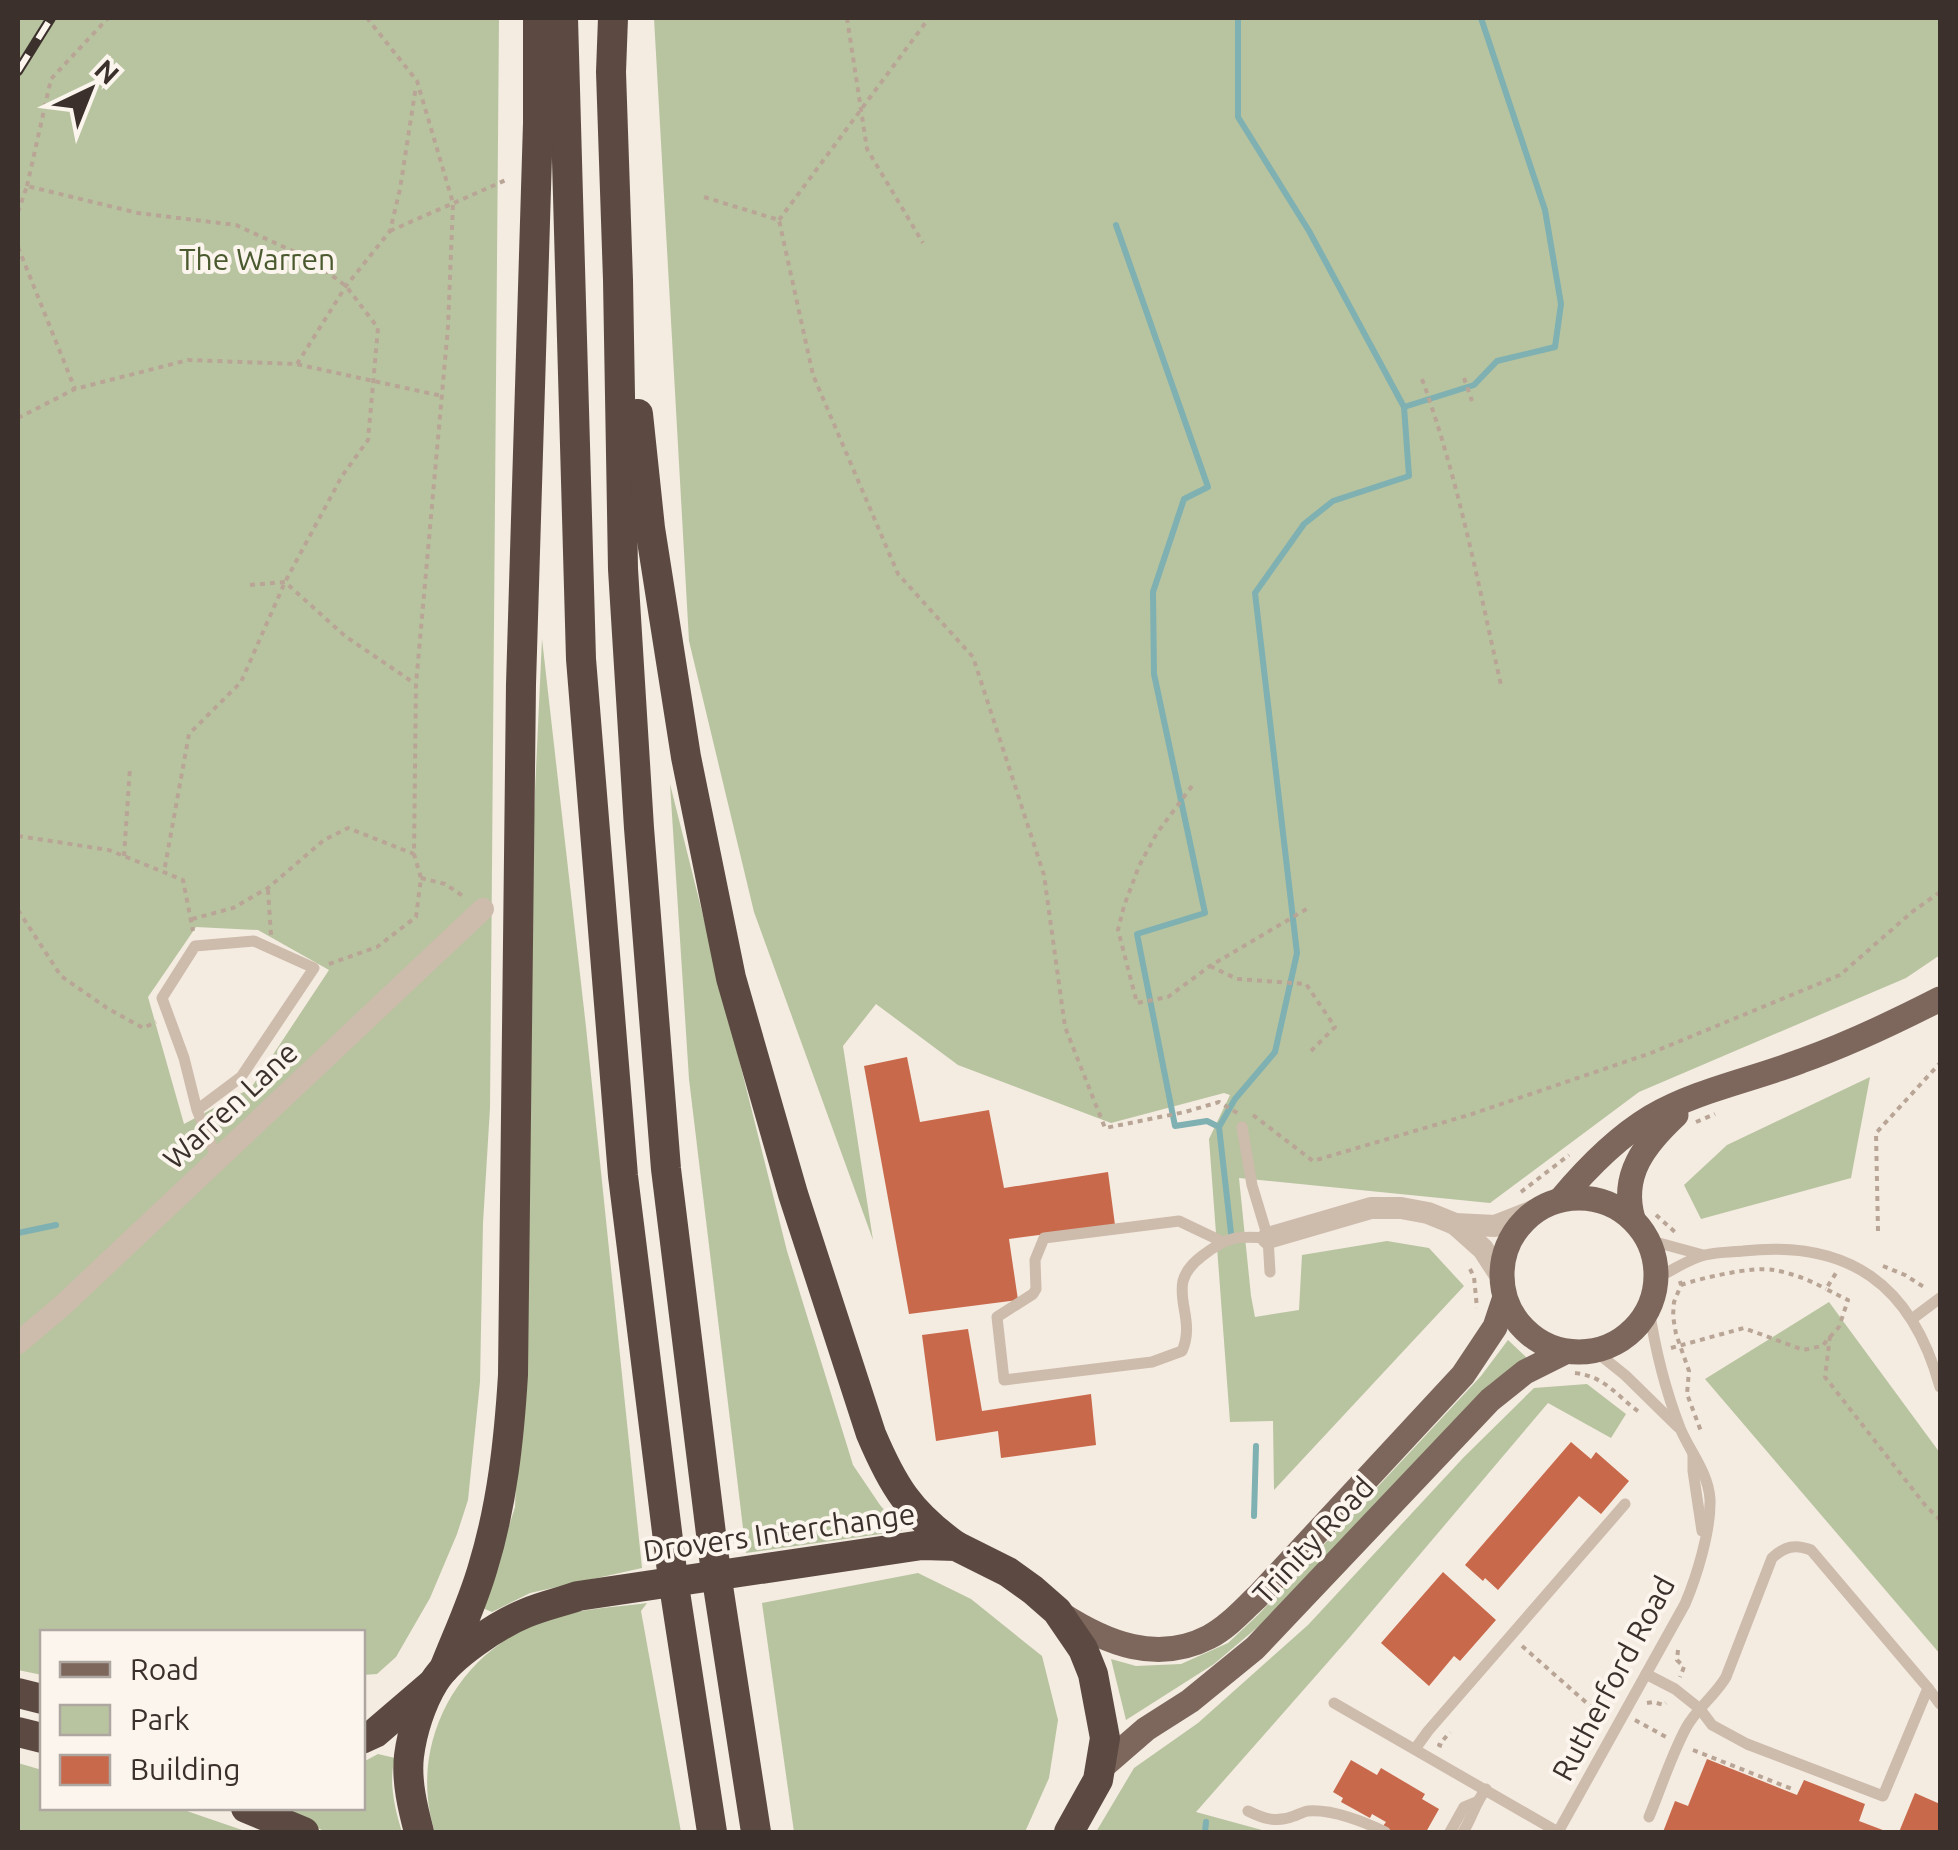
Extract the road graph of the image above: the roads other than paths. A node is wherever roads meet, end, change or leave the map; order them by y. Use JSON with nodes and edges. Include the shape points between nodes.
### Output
{"nodes":[{"id":1,"x":538,"y":18,"type":"edge"},
{"id":2,"x":563,"y":18,"type":"edge"},
{"id":3,"x":612,"y":18,"type":"edge"},
{"id":4,"x":618,"y":280,"type":"junction"},
{"id":5,"x":483,"y":909,"type":"road end"},
{"id":6,"x":1940,"y":999,"type":"edge"},
{"id":7,"x":1694,"y":1098,"type":"junction"},
{"id":8,"x":197,"y":1110,"type":"junction"},
{"id":9,"x":1240,"y":1120,"type":"road end"},
{"id":10,"x":217,"y":1159,"type":"junction"},
{"id":11,"x":1561,"y":1199,"type":"junction"},
{"id":12,"x":1533,"y":1211,"type":"junction"},
{"id":13,"x":1455,"y":1224,"type":"junction"},
{"id":14,"x":1640,"y":1230,"type":"junction"},
{"id":15,"x":1256,"y":1237,"type":"junction"},
{"id":16,"x":1222,"y":1241,"type":"junction"},
{"id":17,"x":1703,"y":1255,"type":"junction"},
{"id":18,"x":1270,"y":1272,"type":"dead end"},
{"id":19,"x":1669,"y":1282,"type":"junction"},
{"id":20,"x":1502,"y":1287,"type":"junction"},
{"id":21,"x":1939,"y":1299,"type":"edge"},
{"id":22,"x":1649,"y":1308,"type":"junction"},
{"id":23,"x":1912,"y":1318,"type":"junction"},
{"id":24,"x":18,"y":1342,"type":"edge"},
{"id":25,"x":1595,"y":1351,"type":"junction"},
{"id":26,"x":1565,"y":1364,"type":"junction"},
{"id":27,"x":1940,"y":1388,"type":"edge"},
{"id":28,"x":1681,"y":1430,"type":"junction"},
{"id":29,"x":1625,"y":1504,"type":"dead end"},
{"id":30,"x":956,"y":1546,"type":"junction"},
{"id":31,"x":1057,"y":1611,"type":"junction"},
{"id":32,"x":1646,"y":1674,"type":"junction"},
{"id":33,"x":438,"y":1676,"type":"junction"},
{"id":34,"x":1928,"y":1688,"type":"junction"},
{"id":35,"x":1334,"y":1703,"type":"dead end"},
{"id":36,"x":1940,"y":1704,"type":"edge"},
{"id":37,"x":1700,"y":1708,"type":"junction"},
{"id":38,"x":365,"y":1737,"type":"edge"},
{"id":39,"x":1416,"y":1750,"type":"junction"},
{"id":40,"x":1101,"y":1768,"type":"junction"},
{"id":41,"x":1486,"y":1790,"type":"junction"},
{"id":42,"x":1476,"y":1802,"type":"junction"},
{"id":43,"x":251,"y":1810,"type":"edge"},
{"id":44,"x":1248,"y":1810,"type":"dead end"},
{"id":45,"x":1649,"y":1817,"type":"dead end"},
{"id":46,"x":304,"y":1832,"type":"edge"},
{"id":47,"x":419,"y":1832,"type":"edge"},
{"id":48,"x":712,"y":1832,"type":"edge"},
{"id":49,"x":756,"y":1832,"type":"edge"},
{"id":50,"x":1069,"y":1832,"type":"edge"},
{"id":51,"x":1385,"y":1832,"type":"edge"},
{"id":52,"x":1450,"y":1832,"type":"edge"},
{"id":53,"x":1463,"y":1832,"type":"edge"},
{"id":54,"x":1558,"y":1832,"type":"edge"}],
"edges":[{"from":1,"to":33,"type":"highway","via":[[521,684],[514,1375],[493,1533]]},
{"from":2,"to":48,"type":"highway","bridge":true,"via":[[580,659],[623,1176]]},
{"from":3,"to":4,"type":"highway"},
{"from":4,"to":30,"type":"highway","via":[[686,757],[732,978],[871,1434],[908,1504]]},
{"from":4,"to":49,"type":"highway","bridge":true,"via":[[623,569],[666,1169]]},
{"from":5,"to":10,"type":"street","name":"Warren Lane"},
{"from":6,"to":7,"type":"main road","via":[[1803,1061]]},
{"from":7,"to":11,"type":"main road","via":[[1617,1142]]},
{"from":7,"to":14,"type":"main road","via":[[1654,1135],[1629,1183],[1628,1202]]},
{"from":8,"to":8,"type":"lane","via":[[162,998],[195,946],[254,942],[314,968],[242,1076]]},
{"from":8,"to":10,"type":"lane"},
{"from":9,"to":15,"type":"lane"},
{"from":10,"to":24,"type":"street","name":"Warren Lane"},
{"from":11,"to":12,"type":"main road"},
{"from":11,"to":14,"type":"main road","via":[[1611,1204]]},
{"from":12,"to":13,"type":"street","via":[[1495,1226]]},
{"from":12,"to":20,"type":"main road","name":"Trinity Road","via":[[1504,1252]]},
{"from":13,"to":15,"type":"street","via":[[1428,1212],[1371,1208]]},
{"from":13,"to":20,"type":"street","via":[[1483,1249]]},
{"from":14,"to":17,"type":"lane"},
{"from":14,"to":19,"type":"main road"},
{"from":15,"to":16,"type":"lane"},
{"from":15,"to":18,"type":"lane"},
{"from":16,"to":16,"type":"lane","via":[[1192,1264],[1183,1282],[1182,1351],[1152,1362],[1004,1380],[998,1317],[1036,1290],[1035,1260],[1044,1238],[1179,1221]]},
{"from":17,"to":19,"type":"lane"},
{"from":17,"to":23,"type":"lane","via":[[1799,1249],[1844,1260],[1876,1280]]},
{"from":19,"to":22,"type":"main road"},
{"from":20,"to":26,"type":"main road","name":"Trinity Road","via":[[1521,1328]]},
{"from":20,"to":31,"type":"main road","name":"Trinity Road","via":[[1495,1326],[1463,1375],[1230,1622],[1184,1646],[1141,1648],[1091,1634]]},
{"from":21,"to":23,"type":"lane"},
{"from":22,"to":25,"type":"main road","name":"Trinity Road","via":[[1620,1341]]},
{"from":22,"to":28,"type":"lane"},
{"from":23,"to":27,"type":"lane"},
{"from":25,"to":26,"type":"main road","name":"Trinity Road"},
{"from":25,"to":28,"type":"lane"},
{"from":26,"to":40,"type":"main road","name":"Trinity Road","via":[[1525,1372],[1490,1400],[1255,1648]]},
{"from":28,"to":32,"type":"lane","name":"Rutherford Road","via":[[1693,1454],[1704,1540],[1696,1579]]},
{"from":29,"to":39,"type":"lane"},
{"from":30,"to":31,"type":"highway","name":"Drovers Interchange","via":[[1008,1572]]},
{"from":30,"to":33,"type":"highway","name":"Drovers Interchange","via":[[890,1548],[578,1596],[487,1633]]},
{"from":31,"to":40,"type":"highway","name":"Drovers Interchange","via":[[1094,1674],[1105,1738]]},
{"from":32,"to":37,"type":"lane"},
{"from":32,"to":54,"type":"lane","name":"Rutherford Road"},
{"from":33,"to":38,"type":"highway"},
{"from":33,"to":47,"type":"highway","name":"Drovers Interchange","via":[[409,1758]]},
{"from":34,"to":36,"type":"lane"},
{"from":34,"to":37,"type":"lane","via":[[1883,1796],[1747,1744],[1712,1725]]},
{"from":34,"to":37,"type":"lane","via":[[1812,1550],[1788,1547],[1772,1558],[1726,1678]]},
{"from":35,"to":39,"type":"lane"},
{"from":37,"to":45,"type":"lane"},
{"from":39,"to":41,"type":"lane"},
{"from":40,"to":50,"type":"highway","name":"Drovers Interchange"},
{"from":41,"to":42,"type":"lane"},
{"from":41,"to":54,"type":"lane"},
{"from":42,"to":52,"type":"lane","via":[[1464,1807]]},
{"from":42,"to":53,"type":"lane"},
{"from":43,"to":46,"type":"highway"},
{"from":44,"to":51,"type":"lane","via":[[1268,1820],[1307,1810],[1336,1814]]}]}
